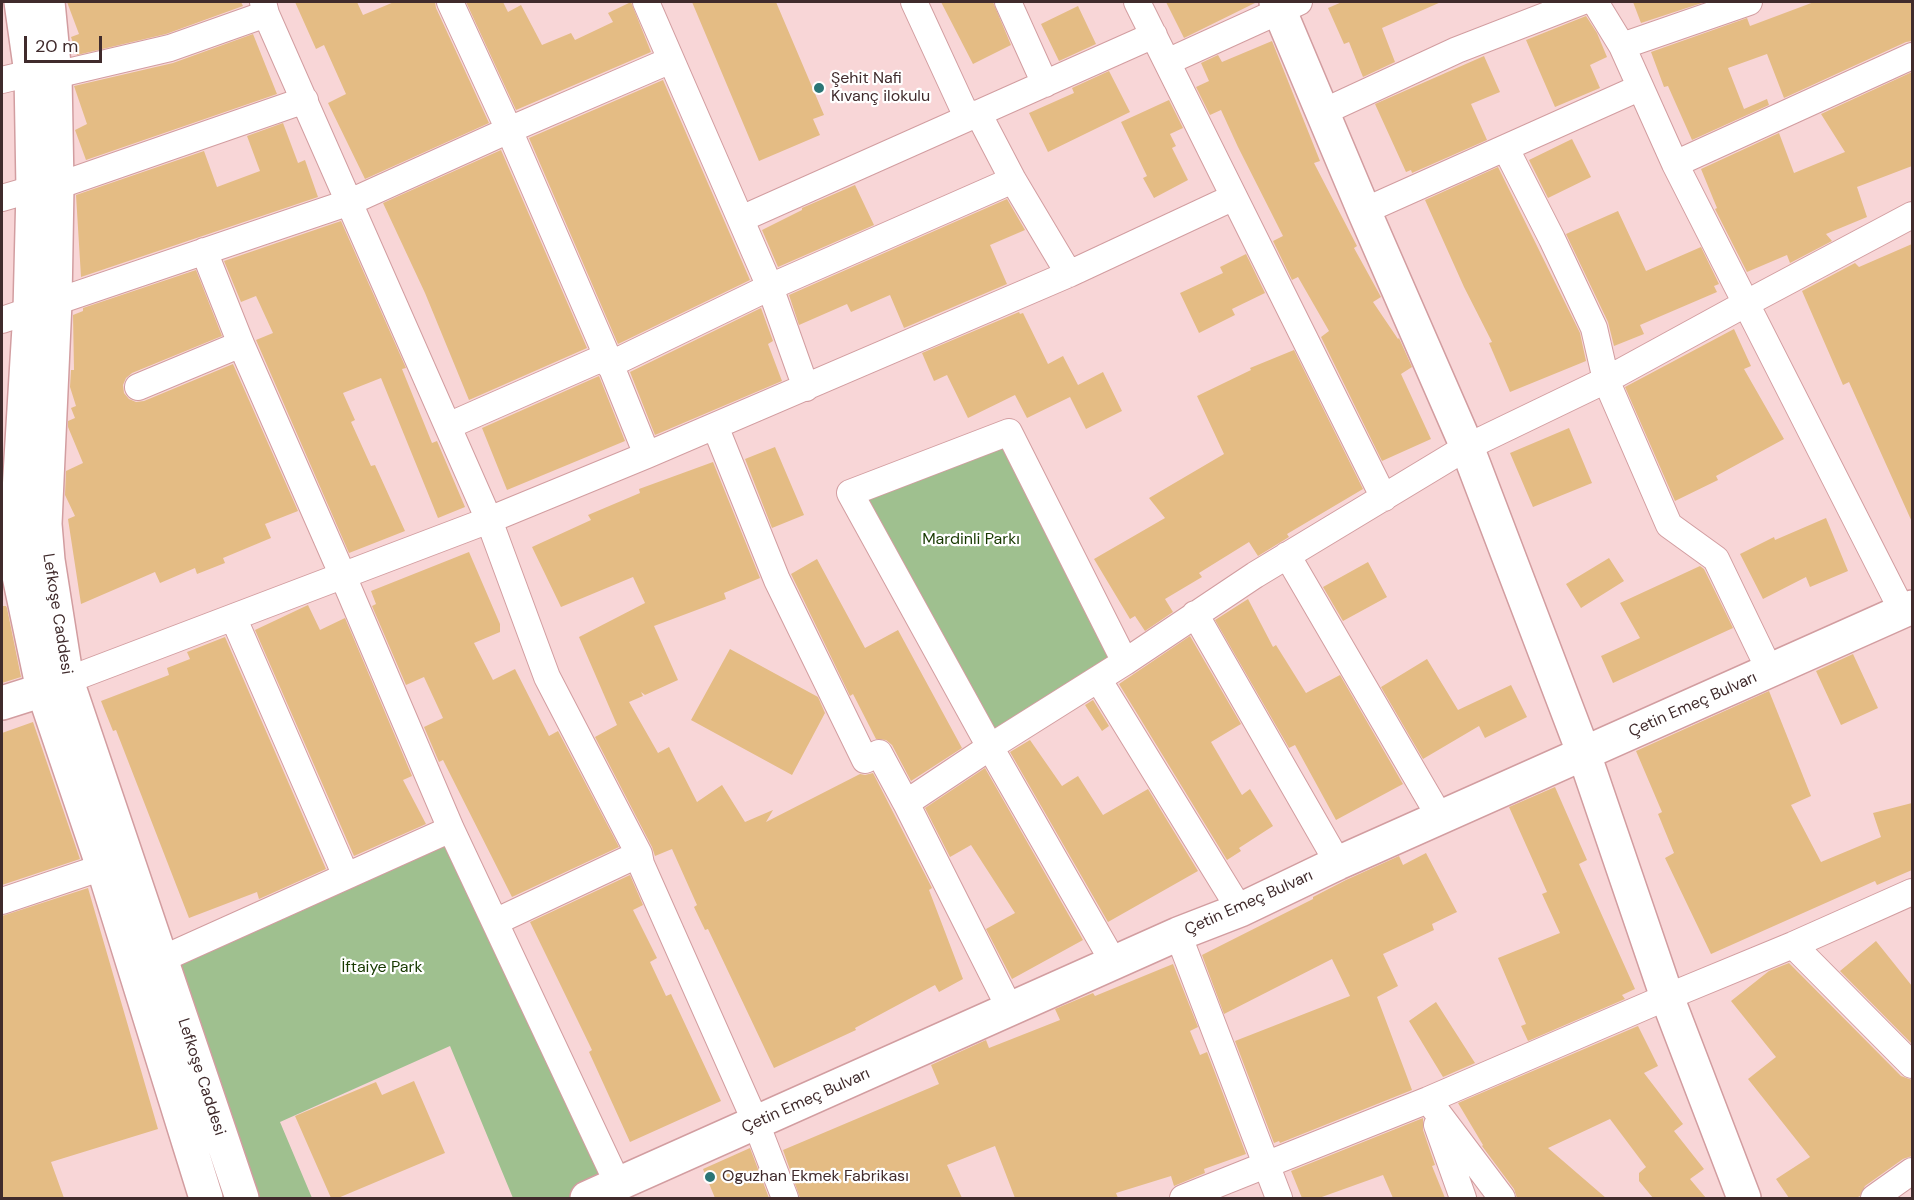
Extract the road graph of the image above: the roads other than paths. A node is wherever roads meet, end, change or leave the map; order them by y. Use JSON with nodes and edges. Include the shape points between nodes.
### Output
{"nodes":[{"id":1,"x":21,"y":2,"type":"edge"},
{"id":2,"x":48,"y":2,"type":"edge"},
{"id":3,"x":450,"y":2,"type":"edge"},
{"id":4,"x":646,"y":2,"type":"edge"},
{"id":5,"x":914,"y":2,"type":"edge"},
{"id":6,"x":1008,"y":2,"type":"edge"},
{"id":7,"x":1137,"y":2,"type":"edge"},
{"id":8,"x":1581,"y":2,"type":"edge"},
{"id":9,"x":1595,"y":2,"type":"edge"},
{"id":10,"x":1748,"y":2,"type":"edge"},
{"id":11,"x":1285,"y":5,"type":"edge"},
{"id":12,"x":264,"y":8,"type":"edge"},
{"id":13,"x":1154,"y":35,"type":"junction"},
{"id":14,"x":1622,"y":46,"type":"junction"},
{"id":15,"x":1912,"y":56,"type":"edge"},
{"id":16,"x":671,"y":60,"type":"junction"},
{"id":17,"x":1167,"y":62,"type":"junction"},
{"id":18,"x":29,"y":76,"type":"edge"},
{"id":19,"x":1045,"y":84,"type":"junction"},
{"id":20,"x":1639,"y":88,"type":"junction"},
{"id":21,"x":305,"y":100,"type":"junction"},
{"id":22,"x":1323,"y":112,"type":"junction"},
{"id":23,"x":973,"y":115,"type":"junction"},
{"id":24,"x":509,"y":130,"type":"junction"},
{"id":25,"x":1506,"y":149,"type":"junction"},
{"id":26,"x":1675,"y":164,"type":"junction"},
{"id":27,"x":1013,"y":180,"type":"junction"},
{"id":28,"x":45,"y":188,"type":"junction"},
{"id":29,"x":1234,"y":197,"type":"junction"},
{"id":30,"x":2,"y":198,"type":"edge"},
{"id":31,"x":350,"y":202,"type":"junction"},
{"id":32,"x":1364,"y":211,"type":"junction"},
{"id":33,"x":1912,"y":215,"type":"edge"},
{"id":34,"x":741,"y":219,"type":"junction"},
{"id":35,"x":204,"y":251,"type":"junction"},
{"id":36,"x":1069,"y":274,"type":"junction"},
{"id":37,"x":770,"y":287,"type":"junction"},
{"id":38,"x":1745,"y":304,"type":"junction"},
{"id":39,"x":29,"y":311,"type":"edge"},
{"id":40,"x":241,"y":344,"type":"junction"},
{"id":41,"x":608,"y":360,"type":"junction"},
{"id":42,"x":1606,"y":380,"type":"junction"},
{"id":43,"x":138,"y":387,"type":"dead end"},
{"id":44,"x":806,"y":388,"type":"junction"},
{"id":45,"x":448,"y":426,"type":"junction"},
{"id":46,"x":715,"y":426,"type":"junction"},
{"id":47,"x":1467,"y":447,"type":"junction"},
{"id":48,"x":647,"y":455,"type":"junction"},
{"id":49,"x":1384,"y":498,"type":"junction"},
{"id":50,"x":489,"y":520,"type":"junction"},
{"id":51,"x":1287,"y":555,"type":"junction"},
{"id":52,"x":8,"y":560,"type":"edge"},
{"id":53,"x":344,"y":576,"type":"junction"},
{"id":54,"x":1908,"y":610,"type":"edge"},
{"id":55,"x":1195,"y":614,"type":"junction"},
{"id":56,"x":234,"y":619,"type":"junction"},
{"id":57,"x":1125,"y":662,"type":"junction"},
{"id":58,"x":1770,"y":671,"type":"junction"},
{"id":59,"x":1098,"y":679,"type":"junction"},
{"id":60,"x":55,"y":685,"type":"junction"},
{"id":61,"x":2,"y":703,"type":"edge"},
{"id":62,"x":990,"y":747,"type":"junction"},
{"id":63,"x":1584,"y":754,"type":"junction"},
{"id":64,"x":906,"y":803,"type":"junction"},
{"id":65,"x":1441,"y":819,"type":"junction"},
{"id":66,"x":452,"y":829,"type":"junction"},
{"id":67,"x":639,"y":854,"type":"junction"},
{"id":68,"x":1338,"y":863,"type":"junction"},
{"id":69,"x":103,"y":867,"type":"junction"},
{"id":70,"x":346,"y":876,"type":"junction"},
{"id":71,"x":1910,"y":899,"type":"edge"},
{"id":72,"x":2,"y":901,"type":"edge"},
{"id":73,"x":1240,"y":910,"type":"junction"},
{"id":74,"x":495,"y":922,"type":"junction"},
{"id":75,"x":1178,"y":934,"type":"junction"},
{"id":76,"x":1793,"y":945,"type":"junction"},
{"id":77,"x":162,"y":959,"type":"junction"},
{"id":78,"x":1114,"y":963,"type":"junction"},
{"id":79,"x":1667,"y":997,"type":"junction"},
{"id":80,"x":1010,"y":1009,"type":"junction"},
{"id":81,"x":1912,"y":1065,"type":"edge"},
{"id":82,"x":1428,"y":1100,"type":"junction"},
{"id":83,"x":756,"y":1123,"type":"junction"},
{"id":84,"x":1268,"y":1165,"type":"junction"},
{"id":85,"x":1912,"y":1171,"type":"edge"},
{"id":86,"x":618,"y":1184,"type":"junction"},
{"id":87,"x":206,"y":1198,"type":"edge"},
{"id":88,"x":242,"y":1198,"type":"edge"},
{"id":89,"x":586,"y":1198,"type":"edge"},
{"id":90,"x":785,"y":1198,"type":"edge"},
{"id":91,"x":1183,"y":1198,"type":"edge"},
{"id":92,"x":1279,"y":1198,"type":"edge"},
{"id":93,"x":1463,"y":1198,"type":"edge"},
{"id":94,"x":1502,"y":1198,"type":"edge"},
{"id":95,"x":1744,"y":1198,"type":"edge"},
{"id":96,"x":1874,"y":1198,"type":"edge"}],
"edges":[{"from":1,"to":18,"type":"main road","name":"Lefkoşe Caddesi"},
{"from":2,"to":18,"type":"main road","name":"Lefkoşe Caddesi"},
{"from":3,"to":24,"type":"street"},
{"from":4,"to":16,"type":"street"},
{"from":5,"to":23,"type":"street"},
{"from":6,"to":19,"type":"street"},
{"from":7,"to":13,"type":"street"},
{"from":8,"to":22,"type":"street","via":[[1457,50]]},
{"from":9,"to":14,"type":"street"},
{"from":10,"to":14,"type":"street"},
{"from":11,"to":17,"type":"street"},
{"from":11,"to":22,"type":"main road"},
{"from":12,"to":18,"type":"street","via":[[170,48]]},
{"from":12,"to":21,"type":"street"},
{"from":13,"to":17,"type":"street"},
{"from":13,"to":19,"type":"street"},
{"from":14,"to":20,"type":"street"},
{"from":15,"to":26,"type":"street"},
{"from":16,"to":24,"type":"street"},
{"from":16,"to":34,"type":"street"},
{"from":17,"to":29,"type":"street"},
{"from":18,"to":28,"type":"main road","name":"Lefkoşe Caddesi"},
{"from":19,"to":23,"type":"street"},
{"from":20,"to":25,"type":"street"},
{"from":20,"to":26,"type":"street"},
{"from":21,"to":28,"type":"street"},
{"from":21,"to":31,"type":"street"},
{"from":22,"to":32,"type":"main road"},
{"from":23,"to":27,"type":"street"},
{"from":23,"to":34,"type":"street"},
{"from":24,"to":31,"type":"street"},
{"from":24,"to":41,"type":"street"},
{"from":25,"to":32,"type":"street"},
{"from":25,"to":42,"type":"street","via":[[1594,328]]},
{"from":26,"to":38,"type":"street"},
{"from":27,"to":36,"type":"street"},
{"from":27,"to":37,"type":"street"},
{"from":28,"to":30,"type":"street"},
{"from":28,"to":39,"type":"main road","name":"Lefkoşe Caddesi"},
{"from":29,"to":36,"type":"street"},
{"from":29,"to":49,"type":"street"},
{"from":31,"to":35,"type":"street"},
{"from":31,"to":45,"type":"street"},
{"from":32,"to":47,"type":"main road"},
{"from":33,"to":38,"type":"street"},
{"from":34,"to":37,"type":"street"},
{"from":35,"to":39,"type":"street"},
{"from":35,"to":40,"type":"street"},
{"from":36,"to":44,"type":"street"},
{"from":37,"to":41,"type":"street"},
{"from":37,"to":44,"type":"street"},
{"from":38,"to":42,"type":"street"},
{"from":38,"to":54,"type":"street"},
{"from":39,"to":52,"type":"main road","name":"Lefkoşe Caddesi"},
{"from":39,"to":60,"type":"main road","name":"Lefkoşe Caddesi"},
{"from":40,"to":43,"type":"street"},
{"from":40,"to":53,"type":"street"},
{"from":41,"to":45,"type":"street"},
{"from":41,"to":48,"type":"street"},
{"from":42,"to":47,"type":"street"},
{"from":42,"to":58,"type":"street","via":[[1669,525],[1716,559]]},
{"from":44,"to":46,"type":"street"},
{"from":45,"to":50,"type":"street"},
{"from":46,"to":48,"type":"street"},
{"from":46,"to":64,"type":"street","via":[[777,580],[865,760],[879,753]]},
{"from":47,"to":49,"type":"street"},
{"from":47,"to":63,"type":"main road"},
{"from":48,"to":50,"type":"street"},
{"from":49,"to":51,"type":"street"},
{"from":50,"to":53,"type":"street"},
{"from":50,"to":67,"type":"street","via":[[548,677]]},
{"from":51,"to":55,"type":"street"},
{"from":51,"to":65,"type":"street"},
{"from":52,"to":60,"type":"main road","name":"Lefkoşe Caddesi"},
{"from":53,"to":56,"type":"street"},
{"from":53,"to":66,"type":"street"},
{"from":54,"to":58,"type":"main road","name":"Çetin Emeç Bulvarı"},
{"from":55,"to":57,"type":"street"},
{"from":55,"to":68,"type":"street"},
{"from":56,"to":60,"type":"street"},
{"from":56,"to":70,"type":"street"},
{"from":57,"to":59,"type":"street"},
{"from":57,"to":62,"type":"street","via":[[1009,432],[850,493]]},
{"from":58,"to":63,"type":"main road","name":"Çetin Emeç Bulvarı"},
{"from":59,"to":62,"type":"street"},
{"from":59,"to":73,"type":"street"},
{"from":60,"to":61,"type":"main road"},
{"from":60,"to":69,"type":"main road","name":"Lefkoşe Caddesi"},
{"from":60,"to":77,"type":"main road","name":"Lefkoşe Caddesi"},
{"from":62,"to":64,"type":"street"},
{"from":62,"to":78,"type":"street"},
{"from":63,"to":65,"type":"main road","name":"Çetin Emeç Bulvarı"},
{"from":63,"to":79,"type":"main road"},
{"from":64,"to":80,"type":"street"},
{"from":65,"to":68,"type":"main road","name":"Çetin Emeç Bulvarı"},
{"from":66,"to":70,"type":"street"},
{"from":66,"to":74,"type":"street"},
{"from":67,"to":74,"type":"street"},
{"from":67,"to":83,"type":"street"},
{"from":68,"to":73,"type":"main road","name":"Çetin Emeç Bulvarı"},
{"from":69,"to":72,"type":"street"},
{"from":69,"to":87,"type":"main road","name":"Lefkoşe Caddesi"},
{"from":70,"to":77,"type":"street"},
{"from":71,"to":76,"type":"street"},
{"from":73,"to":75,"type":"main road","name":"Çetin Emeç Bulvarı"},
{"from":74,"to":86,"type":"street"},
{"from":75,"to":78,"type":"main road","name":"Çetin Emeç Bulvarı"},
{"from":75,"to":84,"type":"street"},
{"from":76,"to":79,"type":"street"},
{"from":76,"to":81,"type":"street"},
{"from":77,"to":88,"type":"main road","name":"Lefkoşe Caddesi"},
{"from":78,"to":80,"type":"main road","name":"Çetin Emeç Bulvarı"},
{"from":79,"to":82,"type":"street"},
{"from":79,"to":95,"type":"main road"},
{"from":80,"to":83,"type":"main road","name":"Çetin Emeç Bulvarı"},
{"from":82,"to":84,"type":"street"},
{"from":82,"to":93,"type":"street"},
{"from":82,"to":94,"type":"street"},
{"from":83,"to":86,"type":"main road","name":"Çetin Emeç Bulvarı"},
{"from":83,"to":90,"type":"street"},
{"from":84,"to":91,"type":"street"},
{"from":84,"to":92,"type":"street"},
{"from":85,"to":96,"type":"street"},
{"from":86,"to":89,"type":"main road","name":"Çetin Emeç Bulvarı"}]}
